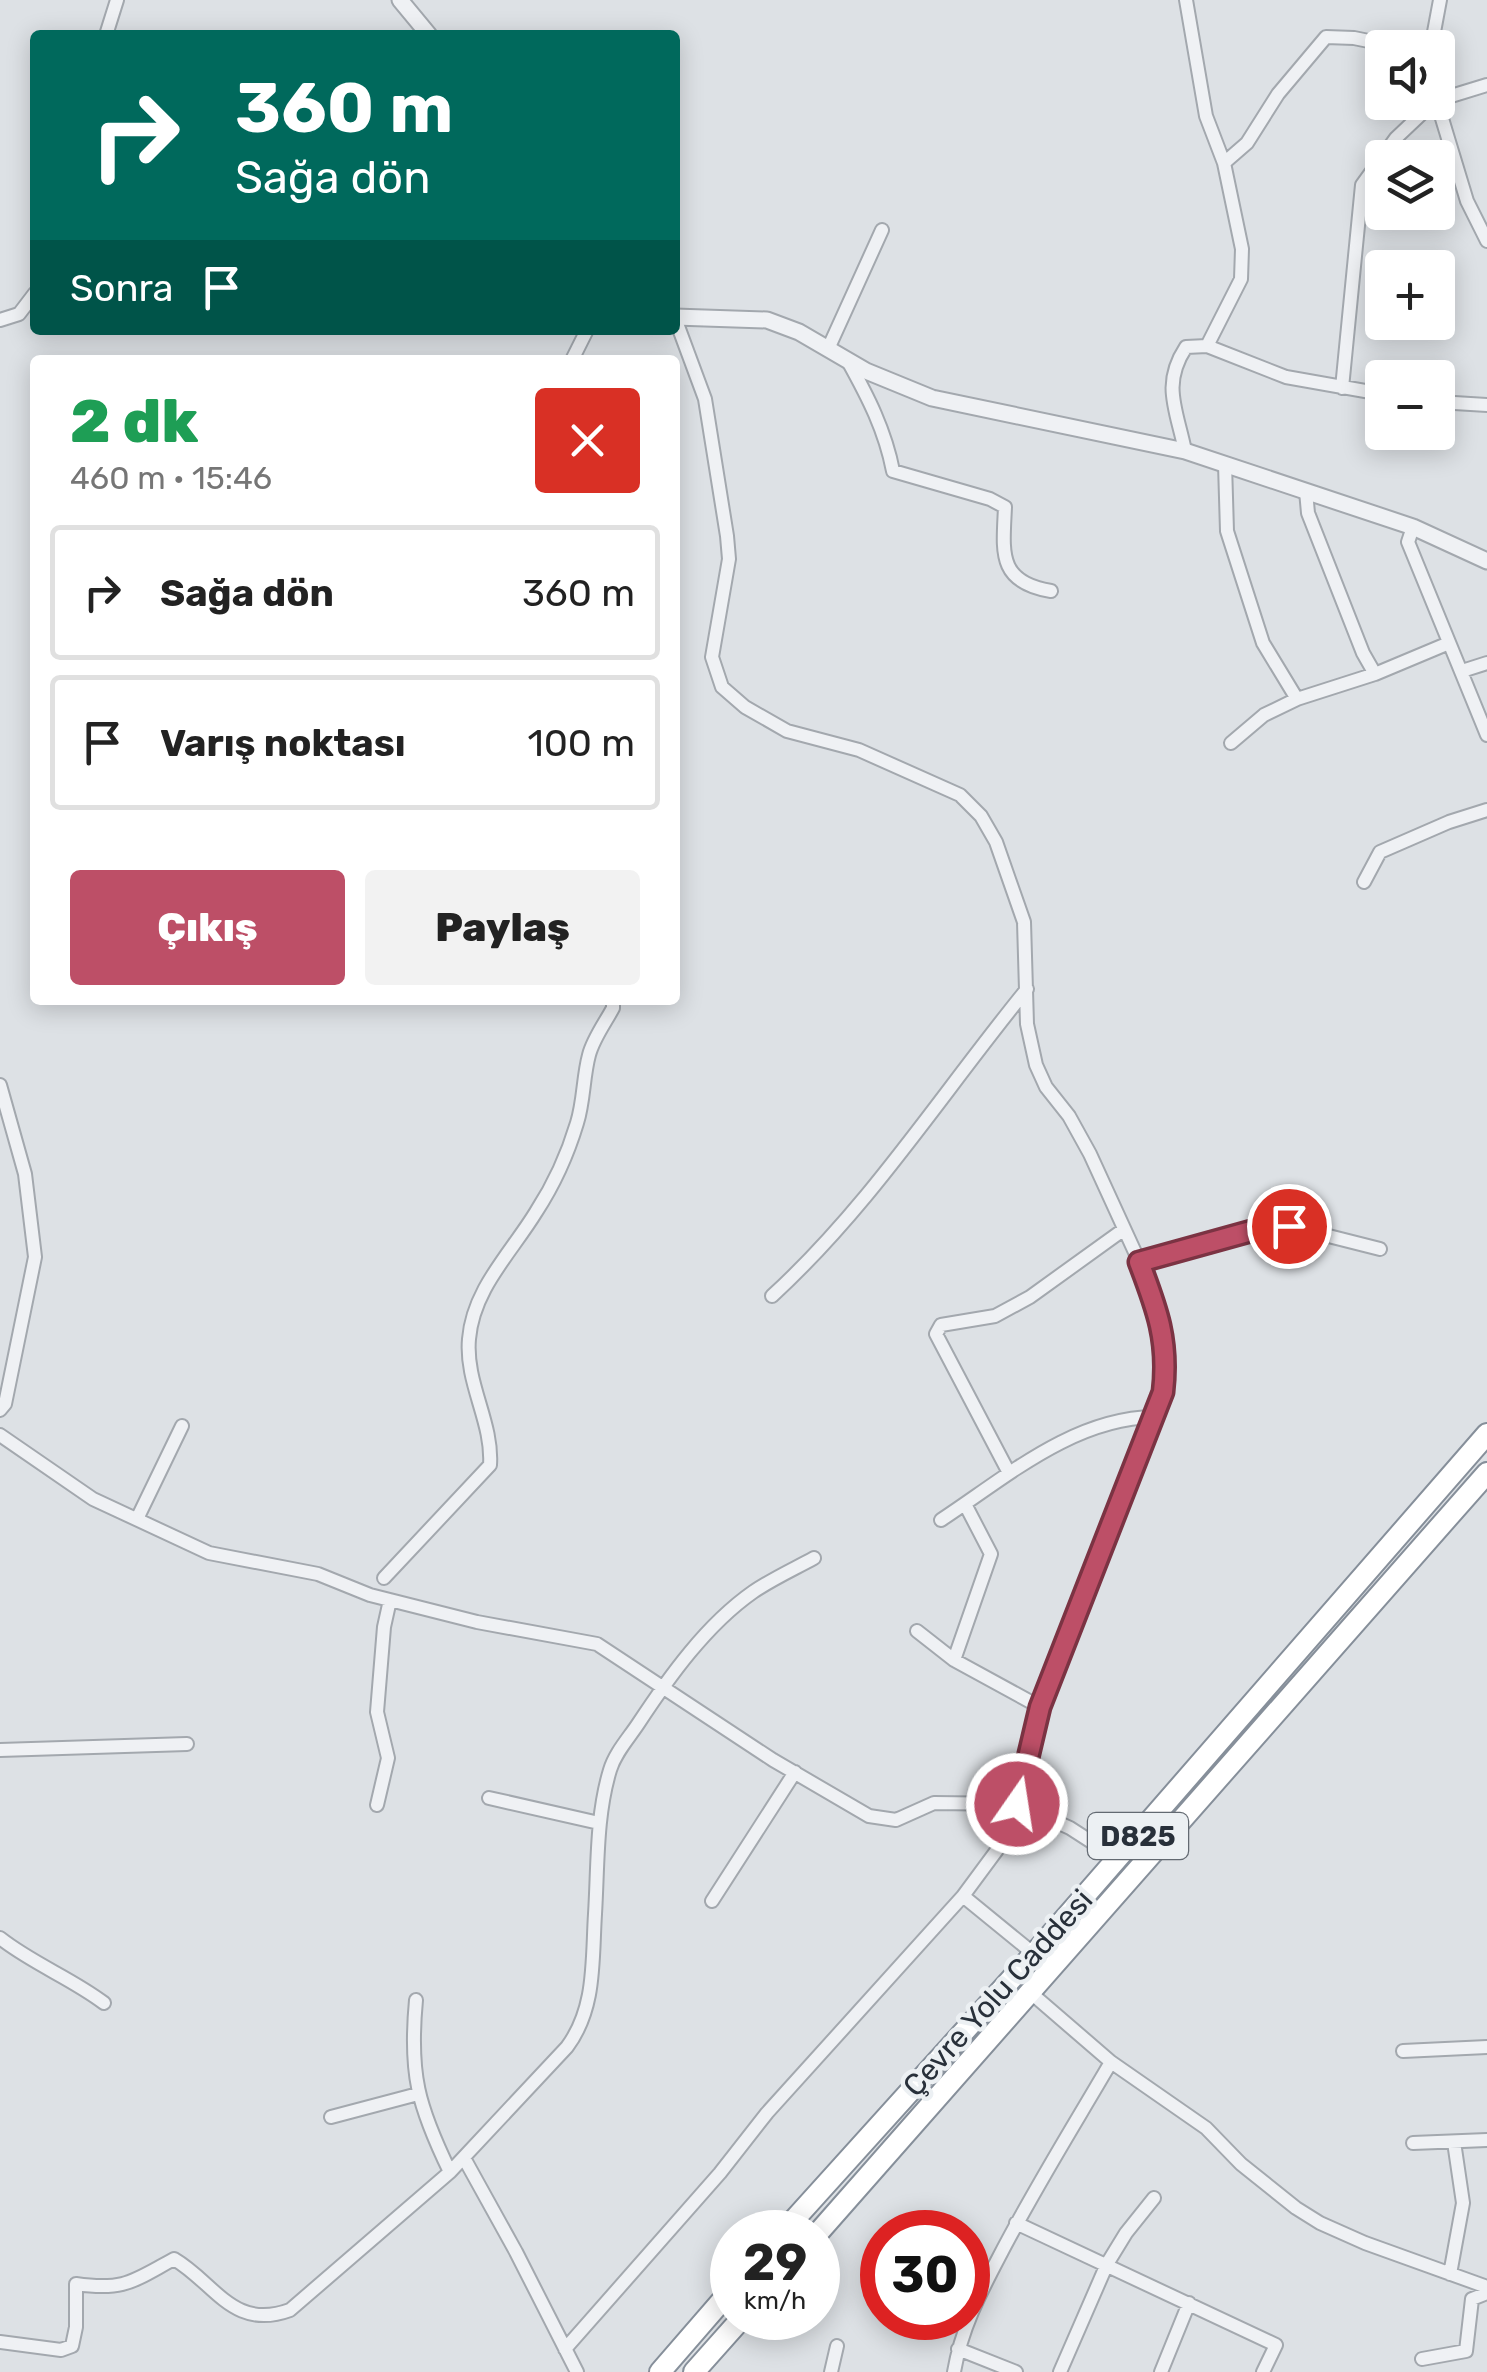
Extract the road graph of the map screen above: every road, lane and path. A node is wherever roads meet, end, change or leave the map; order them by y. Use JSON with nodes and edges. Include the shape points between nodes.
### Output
{"nodes":[{"id":1,"x":117,"y":0,"type":"edge"},
{"id":2,"x":401,"y":0,"type":"edge"},
{"id":3,"x":1186,"y":0,"type":"edge"},
{"id":4,"x":1440,"y":0,"type":"edge"},
{"id":5,"x":108,"y":30,"type":"edge"},
{"id":6,"x":425,"y":30,"type":"edge"},
{"id":7,"x":1434,"y":30,"type":"edge"},
{"id":8,"x":1365,"y":40,"type":"edge"},
{"id":9,"x":1487,"y":84,"type":"edge"},
{"id":10,"x":1455,"y":95,"type":"edge"},
{"id":11,"x":1416,"y":120,"type":"edge"},
{"id":12,"x":1442,"y":120,"type":"edge"},
{"id":13,"x":1224,"y":163,"type":"junction"},
{"id":14,"x":882,"y":230,"type":"dead end"},
{"id":15,"x":1487,"y":241,"type":"edge"},
{"id":16,"x":30,"y":300,"type":"edge"},
{"id":17,"x":680,"y":317,"type":"edge"},
{"id":18,"x":0,"y":320,"type":"edge"},
{"id":19,"x":680,"y":331,"type":"edge"},
{"id":20,"x":1208,"y":346,"type":"junction"},
{"id":21,"x":828,"y":349,"type":"junction"},
{"id":22,"x":848,"y":362,"type":"junction"},
{"id":23,"x":1342,"y":388,"type":"junction"},
{"id":24,"x":1365,"y":391,"type":"edge"},
{"id":25,"x":1455,"y":403,"type":"edge"},
{"id":26,"x":1487,"y":405,"type":"edge"},
{"id":27,"x":1185,"y":451,"type":"junction"},
{"id":28,"x":1225,"y":464,"type":"junction"},
{"id":29,"x":1306,"y":491,"type":"junction"},
{"id":30,"x":1413,"y":527,"type":"junction"},
{"id":31,"x":1487,"y":560,"type":"edge"},
{"id":32,"x":1051,"y":591,"type":"dead end"},
{"id":33,"x":1449,"y":643,"type":"junction"},
{"id":34,"x":1487,"y":663,"type":"edge"},
{"id":35,"x":1462,"y":671,"type":"junction"},
{"id":36,"x":1375,"y":674,"type":"junction"},
{"id":37,"x":1297,"y":699,"type":"junction"},
{"id":38,"x":1487,"y":734,"type":"edge"},
{"id":39,"x":1231,"y":743,"type":"dead end"},
{"id":40,"x":1487,"y":810,"type":"edge"},
{"id":41,"x":1364,"y":882,"type":"dead end"},
{"id":42,"x":1026,"y":989,"type":"junction"},
{"id":43,"x":614,"y":1005,"type":"edge"},
{"id":44,"x":0,"y":1085,"type":"edge"},
{"id":45,"x":1124,"y":1230,"type":"junction"},
{"id":46,"x":1380,"y":1249,"type":"dead end"},
{"id":47,"x":1139,"y":1262,"type":"junction"},
{"id":48,"x":772,"y":1296,"type":"dead end"},
{"id":49,"x":0,"y":1410,"type":"edge"},
{"id":50,"x":1154,"y":1417,"type":"junction"},
{"id":51,"x":182,"y":1426,"type":"dead end"},
{"id":52,"x":0,"y":1434,"type":"edge"},
{"id":53,"x":1487,"y":1434,"type":"edge"},
{"id":54,"x":1008,"y":1471,"type":"junction"},
{"id":55,"x":1486,"y":1475,"type":"edge"},
{"id":56,"x":965,"y":1504,"type":"junction"},
{"id":57,"x":137,"y":1519,"type":"junction"},
{"id":58,"x":941,"y":1520,"type":"dead end"},
{"id":59,"x":814,"y":1558,"type":"dead end"},
{"id":60,"x":384,"y":1578,"type":"dead end"},
{"id":61,"x":390,"y":1600,"type":"junction"},
{"id":62,"x":916,"y":1632,"type":"dead end"},
{"id":63,"x":954,"y":1660,"type":"junction"},
{"id":64,"x":662,"y":1688,"type":"junction"},
{"id":65,"x":1040,"y":1707,"type":"junction"},
{"id":66,"x":186,"y":1744,"type":"dead end"},
{"id":67,"x":0,"y":1750,"type":"edge"},
{"id":68,"x":795,"y":1772,"type":"junction"},
{"id":69,"x":490,"y":1798,"type":"dead end"},
{"id":70,"x":377,"y":1804,"type":"dead end"},
{"id":71,"x":1017,"y":1804,"type":"junction"},
{"id":72,"x":599,"y":1823,"type":"junction"},
{"id":73,"x":1118,"y":1859,"type":"junction"},
{"id":74,"x":964,"y":1896,"type":"junction"},
{"id":75,"x":712,"y":1902,"type":"dead end"},
{"id":76,"x":0,"y":1938,"type":"edge"},
{"id":77,"x":1034,"y":1954,"type":"junction"},
{"id":78,"x":1031,"y":1993,"type":"junction"},
{"id":79,"x":416,"y":2000,"type":"dead end"},
{"id":80,"x":104,"y":2004,"type":"dead end"},
{"id":81,"x":1487,"y":2047,"type":"edge"},
{"id":82,"x":1403,"y":2051,"type":"dead end"},
{"id":83,"x":1111,"y":2062,"type":"junction"},
{"id":84,"x":418,"y":2094,"type":"junction"},
{"id":85,"x":332,"y":2117,"type":"dead end"},
{"id":86,"x":1487,"y":2140,"type":"edge"},
{"id":87,"x":1454,"y":2142,"type":"junction"},
{"id":88,"x":1413,"y":2143,"type":"dead end"},
{"id":89,"x":464,"y":2158,"type":"junction"},
{"id":90,"x":450,"y":2172,"type":"junction"},
{"id":91,"x":1154,"y":2198,"type":"dead end"},
{"id":92,"x":803,"y":2210,"type":"edge"},
{"id":93,"x":838,"y":2210,"type":"edge"},
{"id":94,"x":1016,"y":2223,"type":"junction"},
{"id":95,"x":1107,"y":2264,"type":"junction"},
{"id":96,"x":1450,"y":2274,"type":"junction"},
{"id":97,"x":1487,"y":2290,"type":"edge"},
{"id":98,"x":1189,"y":2304,"type":"junction"},
{"id":99,"x":710,"y":2314,"type":"edge"},
{"id":100,"x":722,"y":2340,"type":"edge"},
{"id":101,"x":0,"y":2342,"type":"edge"},
{"id":102,"x":837,"y":2346,"type":"dead end"},
{"id":103,"x":565,"y":2348,"type":"junction"},
{"id":104,"x":958,"y":2350,"type":"junction"},
{"id":105,"x":1422,"y":2360,"type":"dead end"},
{"id":106,"x":577,"y":2372,"type":"edge"},
{"id":107,"x":660,"y":2372,"type":"edge"},
{"id":108,"x":694,"y":2372,"type":"edge"},
{"id":109,"x":831,"y":2372,"type":"edge"},
{"id":110,"x":954,"y":2372,"type":"edge"},
{"id":111,"x":1016,"y":2372,"type":"edge"},
{"id":112,"x":1060,"y":2372,"type":"edge"},
{"id":113,"x":1161,"y":2372,"type":"edge"},
{"id":114,"x":1263,"y":2372,"type":"edge"}],
"edges":[{"from":1,"to":5,"type":"street"},
{"from":2,"to":6,"type":"street"},
{"from":3,"to":13,"type":"street","via":[[1206,116]]},
{"from":4,"to":7,"type":"street"},
{"from":8,"to":13,"type":"street","via":[[1326,37],[1247,143]]},
{"from":9,"to":10,"type":"street"},
{"from":11,"to":23,"type":"street","via":[[1362,185]]},
{"from":12,"to":15,"type":"street"},
{"from":13,"to":20,"type":"street","via":[[1242,249],[1241,278]]},
{"from":14,"to":21,"type":"street"},
{"from":16,"to":18,"type":"street","via":[[19,314]]},
{"from":17,"to":21,"type":"street","via":[[767,320]]},
{"from":19,"to":42,"type":"street","via":[[705,399],[728,536],[712,657],[722,687],[787,731],[859,750],[960,795],[996,842],[1024,922]]},
{"from":20,"to":23,"type":"street","via":[[1286,377]]},
{"from":20,"to":27,"type":"street","via":[[1186,347],[1170,385]]},
{"from":21,"to":22,"type":"street"},
{"from":22,"to":27,"type":"street","via":[[932,398]]},
{"from":22,"to":32,"type":"street","via":[[873,406],[892,471],[1005,507],[1004,551],[1012,572],[1027,587]]},
{"from":23,"to":24,"type":"street"},
{"from":25,"to":26,"type":"street"},
{"from":27,"to":28,"type":"street"},
{"from":28,"to":29,"type":"street"},
{"from":28,"to":37,"type":"street","via":[[1228,531],[1263,643]]},
{"from":29,"to":30,"type":"street"},
{"from":29,"to":36,"type":"street","via":[[1308,513]]},
{"from":30,"to":31,"type":"street"},
{"from":30,"to":33,"type":"street","via":[[1408,542]]},
{"from":33,"to":35,"type":"street"},
{"from":33,"to":36,"type":"street"},
{"from":34,"to":35,"type":"street"},
{"from":35,"to":38,"type":"street"},
{"from":36,"to":37,"type":"street"},
{"from":37,"to":39,"type":"street"},
{"from":40,"to":41,"type":"street","via":[[1380,852]]},
{"from":42,"to":45,"type":"street","via":[[1036,1065],[1090,1154]]},
{"from":42,"to":48,"type":"street","via":[[882,1181]]},
{"from":43,"to":60,"type":"street","via":[[589,1052],[578,1121],[559,1167],[486,1284],[472,1321],[469,1352],[492,1443],[490,1465]]},
{"from":44,"to":49,"type":"street","via":[[25,1174],[35,1257]]},
{"from":45,"to":47,"type":"street"},
{"from":45,"to":54,"type":"street","via":[[1030,1297],[995,1316],[941,1325],[936,1334]]},
{"from":46,"to":47,"type":"street","via":[[1289,1226]]},
{"from":47,"to":50,"type":"street","via":[[1162,1321],[1167,1360]]},
{"from":50,"to":54,"type":"street","via":[[1088,1431]]},
{"from":50,"to":65,"type":"street"},
{"from":51,"to":57,"type":"street"},
{"from":52,"to":57,"type":"street","via":[[93,1498]]},
{"from":53,"to":73,"type":"highway","name":"Çevre Yolu Caddesi","number":"D825"},
{"from":54,"to":56,"type":"street"},
{"from":55,"to":78,"type":"highway","name":"Çevre Yolu Caddesi","number":"D825"},
{"from":56,"to":58,"type":"street"},
{"from":56,"to":63,"type":"street","via":[[991,1554]]},
{"from":57,"to":61,"type":"street","via":[[209,1553],[318,1574]]},
{"from":59,"to":64,"type":"street","via":[[753,1592]]},
{"from":61,"to":64,"type":"street","via":[[597,1644]]},
{"from":61,"to":70,"type":"street","via":[[378,1712],[388,1758]]},
{"from":62,"to":63,"type":"street"},
{"from":63,"to":65,"type":"street"},
{"from":64,"to":68,"type":"street"},
{"from":64,"to":72,"type":"street","via":[[610,1766]]},
{"from":65,"to":71,"type":"street"},
{"from":66,"to":67,"type":"street"},
{"from":68,"to":71,"type":"street","via":[[880,1820],[934,1803]]},
{"from":68,"to":75,"type":"street"},
{"from":69,"to":72,"type":"street"},
{"from":71,"to":73,"type":"street"},
{"from":71,"to":74,"type":"street","via":[[997,1850]]},
{"from":72,"to":89,"type":"street","via":[[584,2024]]},
{"from":73,"to":77,"type":"highway","name":"Çevre Yolu Caddesi","number":"D825"},
{"from":74,"to":77,"type":"street"},
{"from":74,"to":103,"type":"street"},
{"from":76,"to":80,"type":"street"},
{"from":77,"to":92,"type":"highway","name":"Çevre Yolu Caddesi","number":"D825"},
{"from":78,"to":83,"type":"street"},
{"from":78,"to":93,"type":"highway","name":"Çevre Yolu Caddesi","number":"D825"},
{"from":79,"to":84,"type":"street"},
{"from":81,"to":82,"type":"street"},
{"from":83,"to":94,"type":"street"},
{"from":83,"to":96,"type":"street","via":[[1206,2128],[1296,2208]]},
{"from":84,"to":85,"type":"street"},
{"from":84,"to":90,"type":"street"},
{"from":86,"to":87,"type":"street"},
{"from":87,"to":88,"type":"street"},
{"from":87,"to":96,"type":"street","via":[[1462,2203]]},
{"from":89,"to":90,"type":"street"},
{"from":89,"to":103,"type":"street"},
{"from":90,"to":101,"type":"street","via":[[290,2310],[269,2318],[242,2312],[174,2259],[131,2284],[76,2284],[72,2346]]},
{"from":91,"to":95,"type":"street"},
{"from":94,"to":95,"type":"street"},
{"from":94,"to":104,"type":"street"},
{"from":95,"to":98,"type":"street"},
{"from":95,"to":112,"type":"street"},
{"from":96,"to":97,"type":"street"},
{"from":97,"to":105,"type":"street","via":[[1472,2299],[1466,2352]]},
{"from":98,"to":113,"type":"street"},
{"from":98,"to":114,"type":"street","via":[[1276,2345]]},
{"from":99,"to":107,"type":"highway"},
{"from":100,"to":108,"type":"highway"},
{"from":102,"to":109,"type":"street"},
{"from":103,"to":106,"type":"street"},
{"from":104,"to":110,"type":"street"},
{"from":104,"to":111,"type":"street"}]}
